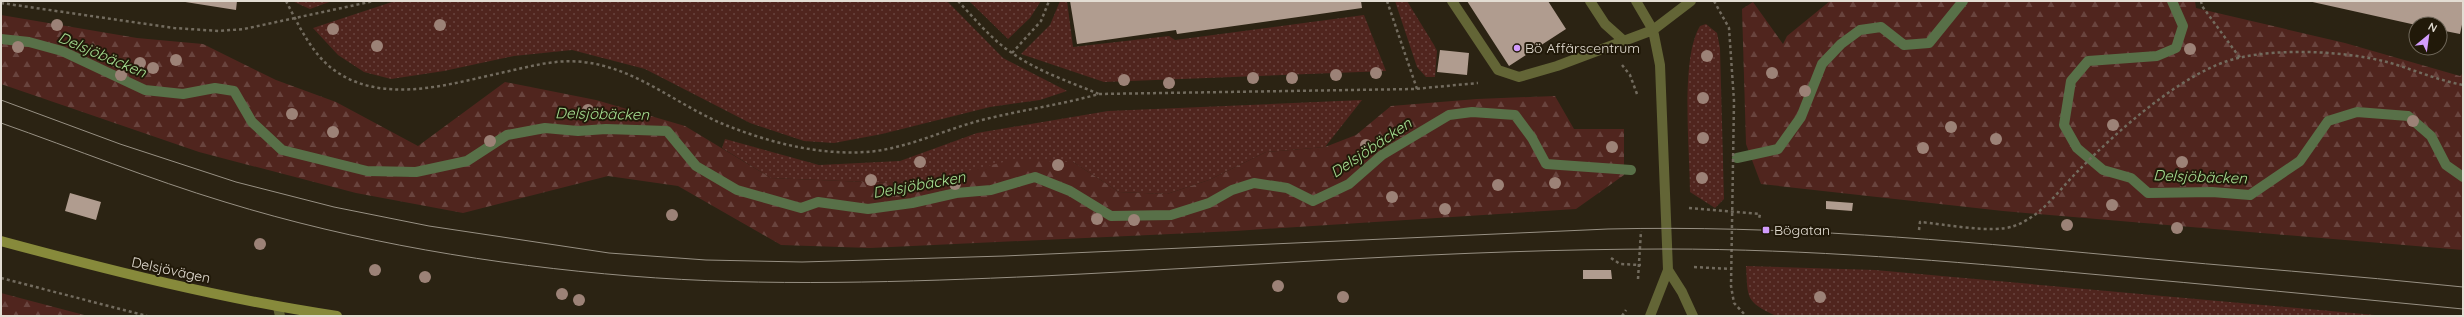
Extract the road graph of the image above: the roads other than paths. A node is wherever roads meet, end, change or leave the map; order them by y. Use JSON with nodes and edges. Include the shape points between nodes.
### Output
{"nodes":[{"id":1,"x":1452,"y":1,"type":"edge"},
{"id":2,"x":1590,"y":1,"type":"edge"},
{"id":3,"x":1636,"y":1,"type":"edge"},
{"id":4,"x":1691,"y":1,"type":"edge"},
{"id":5,"x":1653,"y":30,"type":"junction"},
{"id":6,"x":1624,"y":41,"type":"junction"},
{"id":7,"x":1,"y":241,"type":"edge"},
{"id":8,"x":1668,"y":270,"type":"junction"},
{"id":9,"x":279,"y":312,"type":"edge"},
{"id":10,"x":337,"y":316,"type":"edge"},
{"id":11,"x":1650,"y":316,"type":"edge"},
{"id":12,"x":1692,"y":316,"type":"edge"}],
"edges":[{"from":1,"to":6,"type":"street","via":[[1498,70],[1512,76],[1532,75]]},
{"from":2,"to":6,"type":"street","via":[[1605,24]]},
{"from":3,"to":5,"type":"street"},
{"from":4,"to":5,"type":"street"},
{"from":5,"to":6,"type":"street"},
{"from":5,"to":8,"type":"street","via":[[1660,65]]},
{"from":7,"to":9,"type":"street","name":"Delsjövägen"},
{"from":8,"to":11,"type":"street"},
{"from":8,"to":12,"type":"street","via":[[1682,292]]},
{"from":9,"to":10,"type":"street","name":"Delsjövägen"}]}
